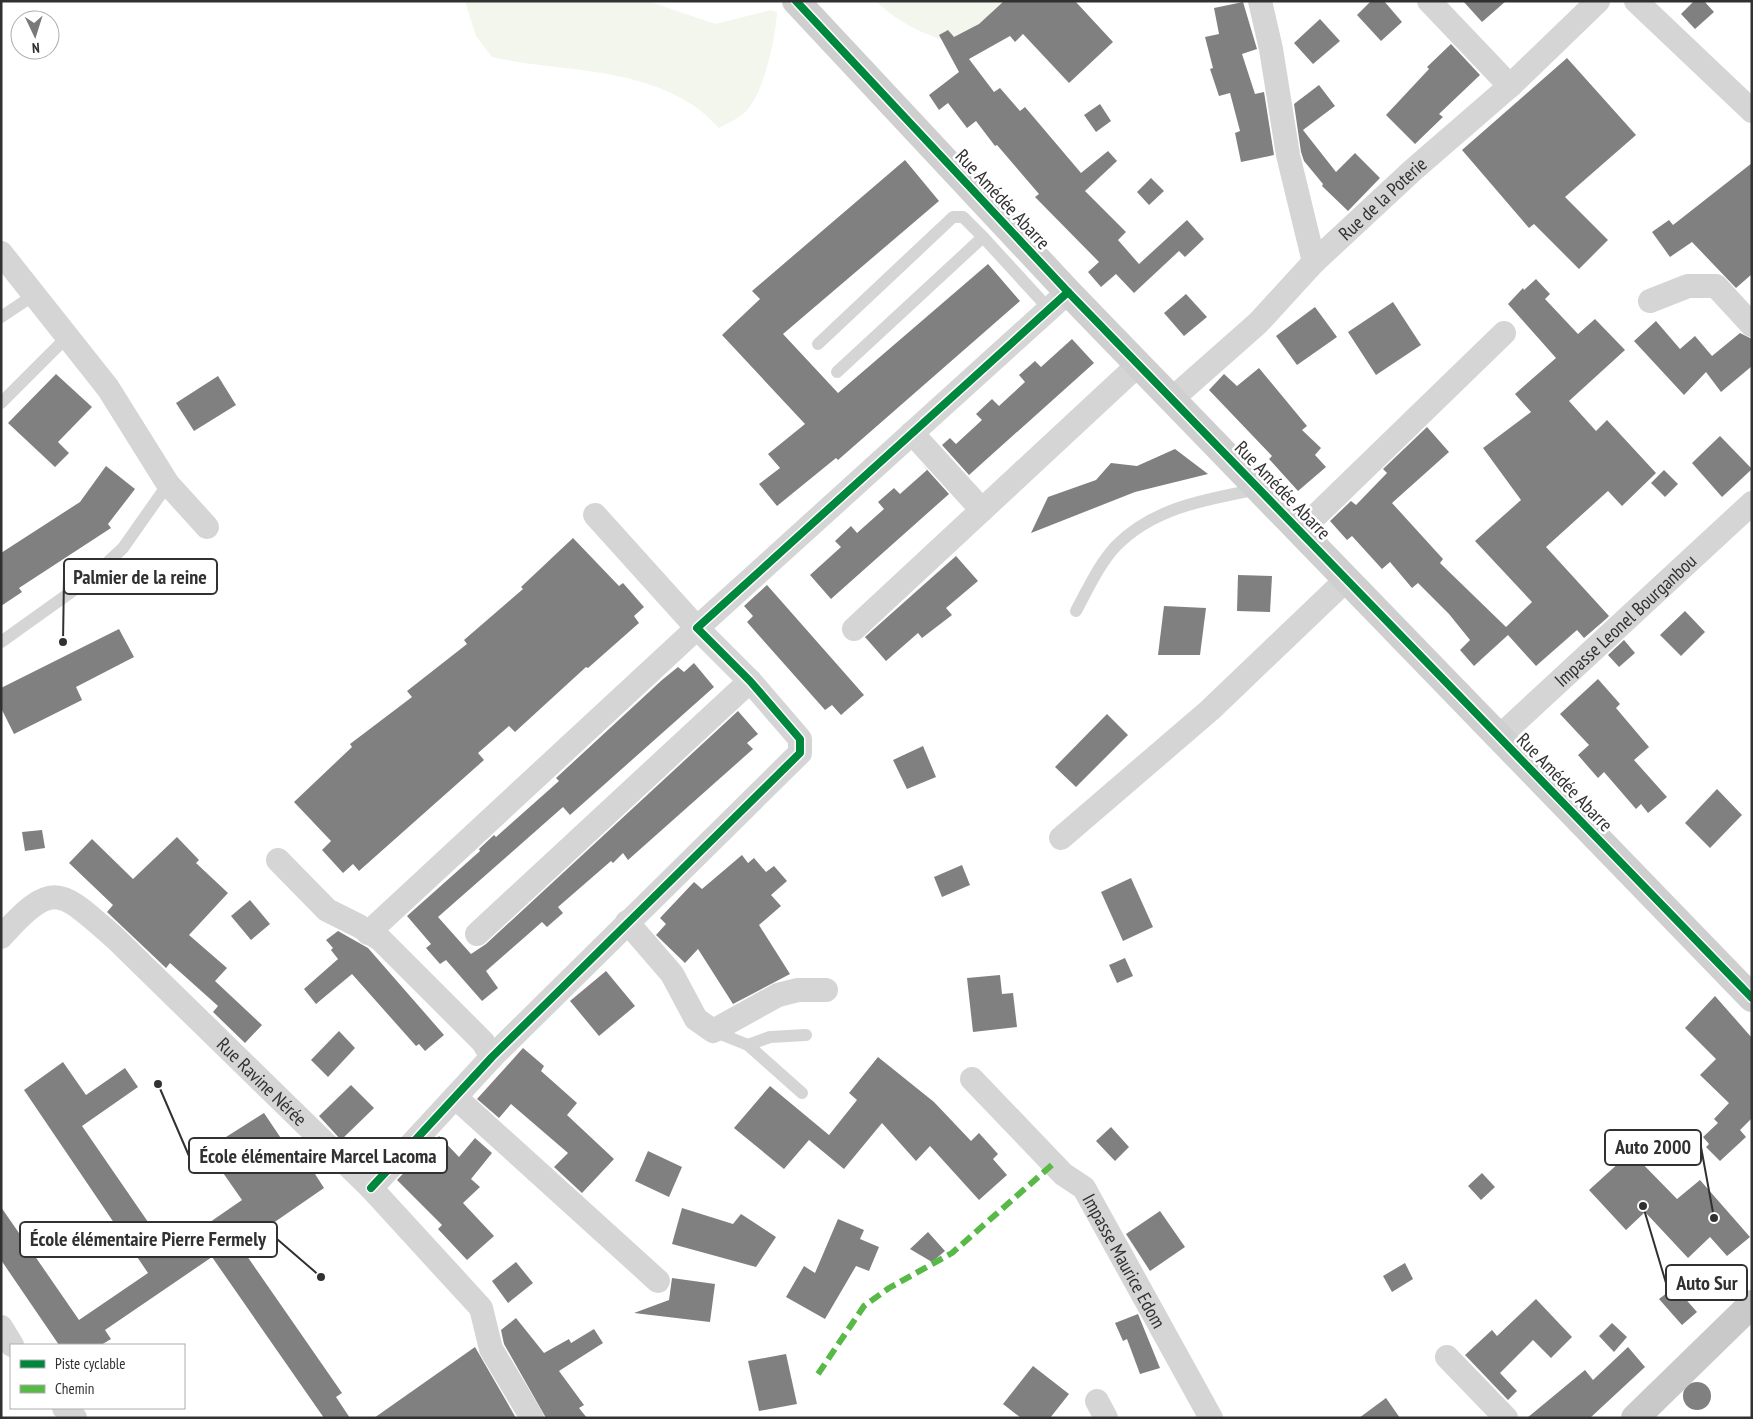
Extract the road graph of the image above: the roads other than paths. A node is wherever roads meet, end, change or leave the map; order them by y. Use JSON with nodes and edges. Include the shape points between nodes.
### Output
{"nodes":[{"id":1,"x":796,"y":1,"type":"edge"},
{"id":2,"x":1260,"y":1,"type":"edge"},
{"id":3,"x":1429,"y":1,"type":"edge"},
{"id":4,"x":1598,"y":1,"type":"edge"},
{"id":5,"x":1636,"y":1,"type":"edge"},
{"id":6,"x":1510,"y":86,"type":"junction"},
{"id":7,"x":1752,"y":111,"type":"edge"},
{"id":8,"x":983,"y":237,"type":"junction"},
{"id":9,"x":1,"y":253,"type":"edge"},
{"id":10,"x":1314,"y":262,"type":"junction"},
{"id":11,"x":34,"y":295,"type":"junction"},
{"id":12,"x":1059,"y":301,"type":"junction"},
{"id":13,"x":1650,"y":301,"type":"dead end"},
{"id":14,"x":1,"y":317,"type":"edge"},
{"id":15,"x":1752,"y":325,"type":"edge"},
{"id":16,"x":1504,"y":333,"type":"dead end"},
{"id":17,"x":67,"y":337,"type":"junction"},
{"id":18,"x":818,"y":344,"type":"dead end"},
{"id":19,"x":1139,"y":364,"type":"junction"},
{"id":20,"x":837,"y":372,"type":"dead end"},
{"id":21,"x":1172,"y":399,"type":"junction"},
{"id":22,"x":1,"y":403,"type":"edge"},
{"id":23,"x":912,"y":433,"type":"junction"},
{"id":24,"x":168,"y":484,"type":"junction"},
{"id":25,"x":1259,"y":489,"type":"junction"},
{"id":26,"x":1752,"y":503,"type":"edge"},
{"id":27,"x":982,"y":510,"type":"junction"},
{"id":28,"x":595,"y":515,"type":"dead end"},
{"id":29,"x":208,"y":527,"type":"dead end"},
{"id":30,"x":1300,"y":531,"type":"junction"},
{"id":31,"x":1347,"y":579,"type":"junction"},
{"id":32,"x":1076,"y":611,"type":"dead end"},
{"id":33,"x":697,"y":628,"type":"junction"},
{"id":34,"x":854,"y":629,"type":"dead end"},
{"id":35,"x":1,"y":642,"type":"edge"},
{"id":36,"x":750,"y":681,"type":"junction"},
{"id":37,"x":1500,"y":737,"type":"junction"},
{"id":38,"x":1061,"y":838,"type":"dead end"},
{"id":39,"x":278,"y":860,"type":"dead end"},
{"id":40,"x":627,"y":922,"type":"junction"},
{"id":41,"x":368,"y":933,"type":"junction"},
{"id":42,"x":477,"y":934,"type":"dead end"},
{"id":43,"x":1,"y":937,"type":"edge"},
{"id":44,"x":826,"y":990,"type":"dead end"},
{"id":45,"x":1752,"y":998,"type":"edge"},
{"id":46,"x":713,"y":1031,"type":"junction"},
{"id":47,"x":806,"y":1034,"type":"dead end"},
{"id":48,"x":748,"y":1045,"type":"junction"},
{"id":49,"x":492,"y":1056,"type":"junction"},
{"id":50,"x":972,"y":1078,"type":"dead end"},
{"id":51,"x":802,"y":1093,"type":"dead end"},
{"id":52,"x":455,"y":1097,"type":"junction"},
{"id":53,"x":371,"y":1188,"type":"junction"},
{"id":54,"x":658,"y":1281,"type":"dead end"},
{"id":55,"x":1752,"y":1304,"type":"edge"},
{"id":56,"x":1,"y":1328,"type":"edge"},
{"id":57,"x":11,"y":1344,"type":"edge"},
{"id":58,"x":1448,"y":1357,"type":"dead end"},
{"id":59,"x":65,"y":1409,"type":"edge"},
{"id":60,"x":75,"y":1418,"type":"edge"},
{"id":61,"x":532,"y":1418,"type":"edge"},
{"id":62,"x":1211,"y":1418,"type":"edge"},
{"id":63,"x":1506,"y":1418,"type":"edge"},
{"id":64,"x":1635,"y":1418,"type":"edge"}],
"edges":[{"from":1,"to":12,"type":"street","name":"Rue Amédée Abarre"},
{"from":2,"to":10,"type":"street","via":[[1288,155]]},
{"from":3,"to":6,"type":"street"},
{"from":4,"to":6,"type":"street","name":"Rue de la Poterie"},
{"from":5,"to":7,"type":"street"},
{"from":6,"to":10,"type":"street","name":"Rue de la Poterie"},
{"from":8,"to":12,"type":"lane"},
{"from":8,"to":18,"type":"lane","via":[[963,217],[953,217]]},
{"from":8,"to":20,"type":"lane"},
{"from":9,"to":11,"type":"street"},
{"from":10,"to":21,"type":"street","name":"Rue de la Poterie","via":[[1258,323]]},
{"from":11,"to":14,"type":"lane"},
{"from":11,"to":17,"type":"street"},
{"from":12,"to":19,"type":"street","name":"Rue Amédée Abarre"},
{"from":12,"to":23,"type":"street"},
{"from":13,"to":15,"type":"street","via":[[1688,286],[1716,286]]},
{"from":16,"to":30,"type":"street"},
{"from":17,"to":22,"type":"lane"},
{"from":17,"to":24,"type":"street","via":[[108,388]]},
{"from":19,"to":21,"type":"street","name":"Rue Amédée Abarre"},
{"from":19,"to":27,"type":"street"},
{"from":21,"to":25,"type":"street","name":"Rue Amédée Abarre"},
{"from":23,"to":27,"type":"street"},
{"from":23,"to":33,"type":"street"},
{"from":24,"to":29,"type":"street"},
{"from":24,"to":35,"type":"lane","via":[[123,548],[92,577]]},
{"from":25,"to":30,"type":"street","name":"Rue Amédée Abarre"},
{"from":25,"to":32,"type":"lane","via":[[1179,506],[1150,520],[1116,546],[1095,575]]},
{"from":26,"to":37,"type":"street","name":"Impasse Leonel Bourganbou"},
{"from":27,"to":34,"type":"street"},
{"from":28,"to":33,"type":"street"},
{"from":30,"to":31,"type":"street","name":"Rue Amédée Abarre"},
{"from":31,"to":37,"type":"street","name":"Rue Amédée Abarre"},
{"from":31,"to":38,"type":"street","via":[[1210,710]]},
{"from":33,"to":36,"type":"street"},
{"from":33,"to":41,"type":"street"},
{"from":36,"to":40,"type":"street","via":[[800,738],[800,752]]},
{"from":36,"to":42,"type":"street"},
{"from":37,"to":45,"type":"street","name":"Rue Amédée Abarre"},
{"from":39,"to":41,"type":"street","via":[[328,910]]},
{"from":40,"to":46,"type":"street","via":[[672,974],[696,1019]]},
{"from":40,"to":49,"type":"street"},
{"from":41,"to":49,"type":"street","via":[[390,948],[483,1042]]},
{"from":43,"to":53,"type":"street","name":"Rue Ravine Nérée","via":[[26,909],[47,897],[64,898],[82,909]]},
{"from":44,"to":46,"type":"street","via":[[778,994]]},
{"from":46,"to":48,"type":"lane"},
{"from":47,"to":48,"type":"lane","via":[[775,1036]]},
{"from":48,"to":51,"type":"lane"},
{"from":49,"to":52,"type":"street"},
{"from":50,"to":62,"type":"street","name":"Impasse Maurice Edom","via":[[1063,1174],[1084,1188]]},
{"from":52,"to":53,"type":"street"},
{"from":52,"to":54,"type":"street"},
{"from":53,"to":61,"type":"street","name":"Rue Ravine Nérée","via":[[482,1308],[491,1349]]},
{"from":55,"to":64,"type":"main road"},
{"from":56,"to":57,"type":"street"},
{"from":58,"to":63,"type":"street"},
{"from":59,"to":60,"type":"street"}]}
